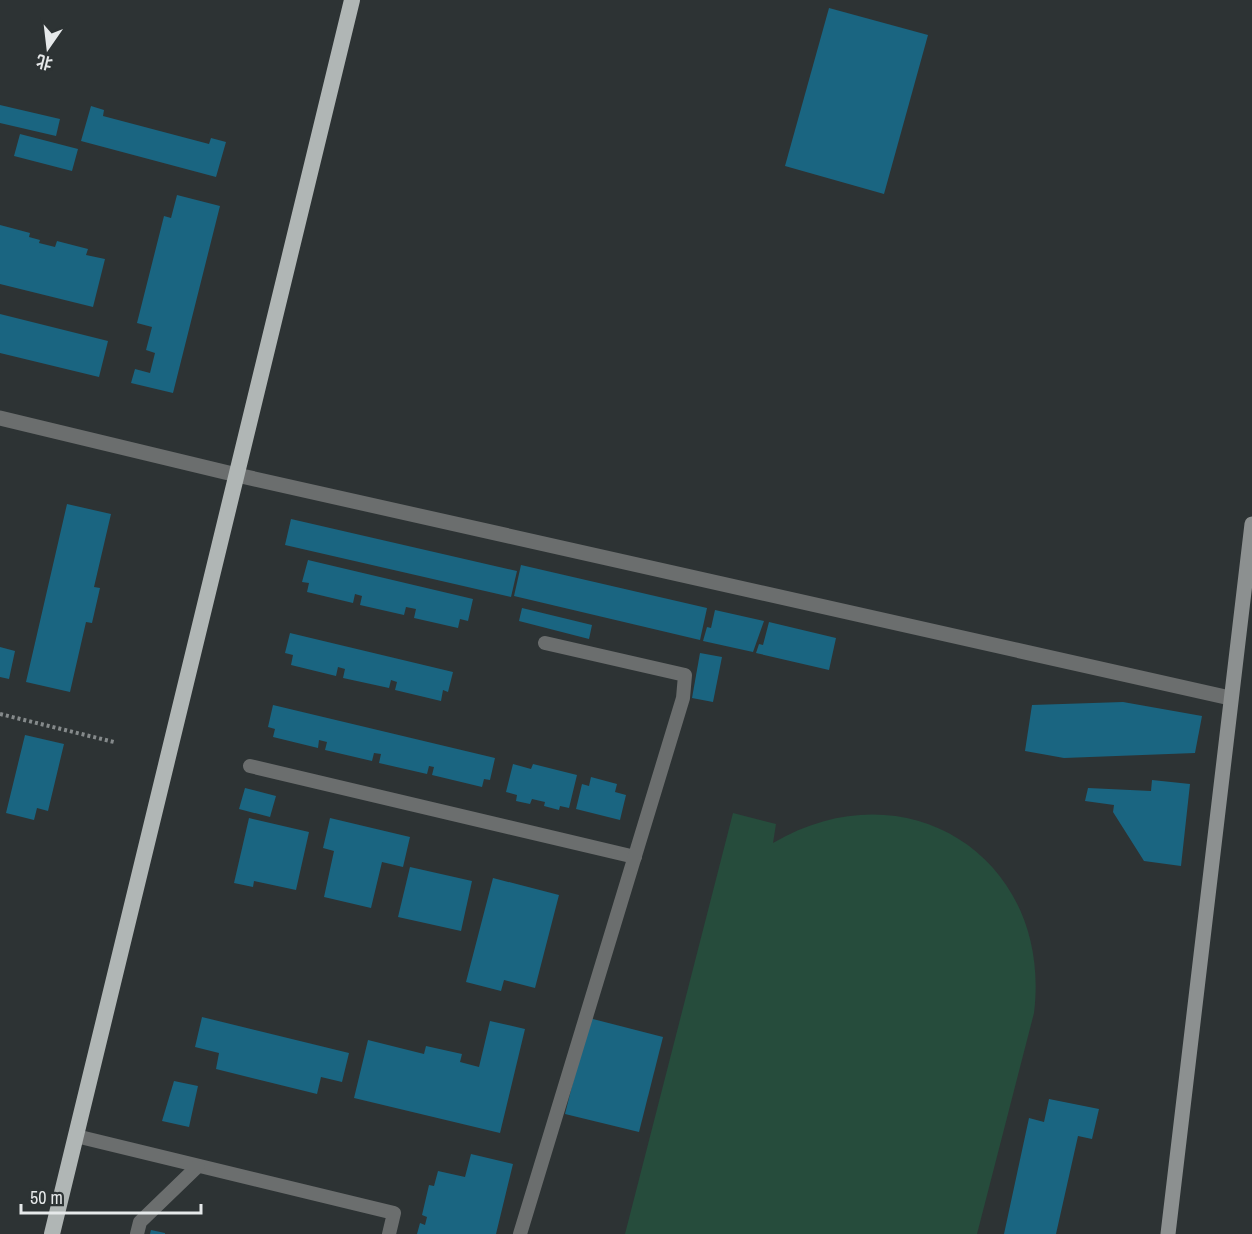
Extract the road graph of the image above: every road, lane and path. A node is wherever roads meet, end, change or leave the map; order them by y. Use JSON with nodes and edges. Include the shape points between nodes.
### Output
{"nodes":[{"id":1,"x":352,"y":0,"type":"edge"},
{"id":2,"x":0,"y":418,"type":"edge"},
{"id":3,"x":237,"y":475,"type":"junction"},
{"id":4,"x":1252,"y":524,"type":"edge"},
{"id":5,"x":545,"y":643,"type":"dead end"},
{"id":6,"x":1230,"y":698,"type":"junction"},
{"id":7,"x":0,"y":714,"type":"edge"},
{"id":8,"x":114,"y":742,"type":"dead end"},
{"id":9,"x":249,"y":766,"type":"dead end"},
{"id":10,"x":635,"y":857,"type":"junction"},
{"id":11,"x":76,"y":1136,"type":"junction"},
{"id":12,"x":198,"y":1166,"type":"junction"},
{"id":13,"x":52,"y":1234,"type":"edge"},
{"id":14,"x":137,"y":1234,"type":"edge"},
{"id":15,"x":389,"y":1234,"type":"edge"},
{"id":16,"x":520,"y":1234,"type":"edge"},
{"id":17,"x":1168,"y":1234,"type":"edge"}],
"edges":[{"from":1,"to":3,"type":"highway"},
{"from":2,"to":3,"type":"street"},
{"from":3,"to":6,"type":"street"},
{"from":3,"to":11,"type":"highway"},
{"from":4,"to":6,"type":"main road"},
{"from":5,"to":10,"type":"lane","via":[[685,675],[683,698]]},
{"from":6,"to":17,"type":"main road"},
{"from":7,"to":8,"type":"path"},
{"from":9,"to":10,"type":"lane"},
{"from":10,"to":16,"type":"lane"},
{"from":11,"to":12,"type":"lane"},
{"from":11,"to":13,"type":"highway"},
{"from":12,"to":14,"type":"lane","via":[[140,1222]]},
{"from":12,"to":15,"type":"lane","via":[[394,1213]]}]}
